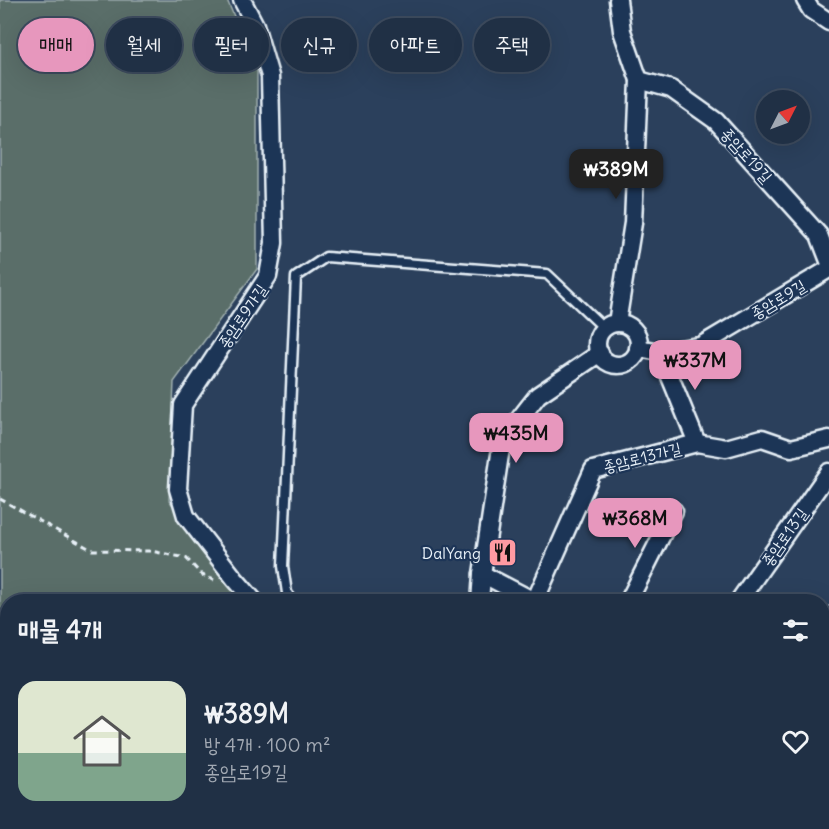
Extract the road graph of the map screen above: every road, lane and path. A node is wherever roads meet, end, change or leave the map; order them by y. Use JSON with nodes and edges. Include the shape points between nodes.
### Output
{"nodes":[{"id":1,"x":242,"y":0,"type":"edge"},
{"id":2,"x":618,"y":0,"type":"edge"},
{"id":3,"x":805,"y":0,"type":"edge"},
{"id":4,"x":829,"y":22,"type":"edge"},
{"id":5,"x":639,"y":80,"type":"junction"},
{"id":6,"x":829,"y":261,"type":"edge"},
{"id":7,"x":829,"y":269,"type":"edge"},
{"id":8,"x":610,"y":325,"type":"junction"},
{"id":9,"x":638,"y":348,"type":"junction"},
{"id":10,"x":660,"y":352,"type":"junction"},
{"id":11,"x":600,"y":353,"type":"junction"},
{"id":12,"x":829,"y":439,"type":"edge"},
{"id":13,"x":697,"y":443,"type":"junction"},
{"id":14,"x":829,"y":472,"type":"edge"},
{"id":15,"x":0,"y":499,"type":"edge"},
{"id":16,"x":674,"y":511,"type":"dead end"},
{"id":17,"x":482,"y":574,"type":"junction"},
{"id":18,"x":235,"y":579,"type":"junction"},
{"id":19,"x":248,"y":594,"type":"edge"},
{"id":20,"x":288,"y":594,"type":"edge"},
{"id":21,"x":481,"y":594,"type":"edge"},
{"id":22,"x":521,"y":594,"type":"edge"},
{"id":23,"x":538,"y":594,"type":"edge"},
{"id":24,"x":632,"y":594,"type":"edge"},
{"id":25,"x":744,"y":594,"type":"edge"}],
"edges":[{"from":1,"to":18,"type":"street","name":"종암로9가길","via":[[255,25],[270,75],[274,243],[268,276],[183,405],[178,489],[186,516]]},
{"from":2,"to":5,"type":"street","via":[[621,31]]},
{"from":3,"to":4,"type":"street","via":[[811,10]]},
{"from":5,"to":6,"type":"street","name":"종암로19길","via":[[671,89],[716,121],[819,235]]},
{"from":5,"to":8,"type":"street","via":[[633,223]]},
{"from":7,"to":10,"type":"street","name":"종암로9길","via":[[700,346]]},
{"from":8,"to":9,"type":"street","via":[[629,326],[637,337]]},
{"from":8,"to":11,"type":"street","via":[[597,340]]},
{"from":8,"to":20,"type":"lane","via":[[547,274],[326,257],[296,276],[283,566]]},
{"from":9,"to":10,"type":"street","name":"종암로9길"},
{"from":9,"to":11,"type":"street","via":[[631,360],[617,364]]},
{"from":10,"to":13,"type":"street"},
{"from":11,"to":17,"type":"street","via":[[538,395],[502,441]]},
{"from":12,"to":13,"type":"street","name":"종암로13가길","via":[[791,448],[762,438],[726,448]]},
{"from":13,"to":23,"type":"street","name":"종암로13가길","via":[[593,470]]},
{"from":14,"to":25,"type":"street","name":"종암로13길"},
{"from":15,"to":18,"type":"path","via":[[92,550],[151,551],[177,556],[186,558],[202,575],[224,584]]},
{"from":16,"to":24,"type":"street"},
{"from":17,"to":21,"type":"street"},
{"from":17,"to":22,"type":"street"},
{"from":18,"to":19,"type":"street","name":"종암로9가길"}]}
